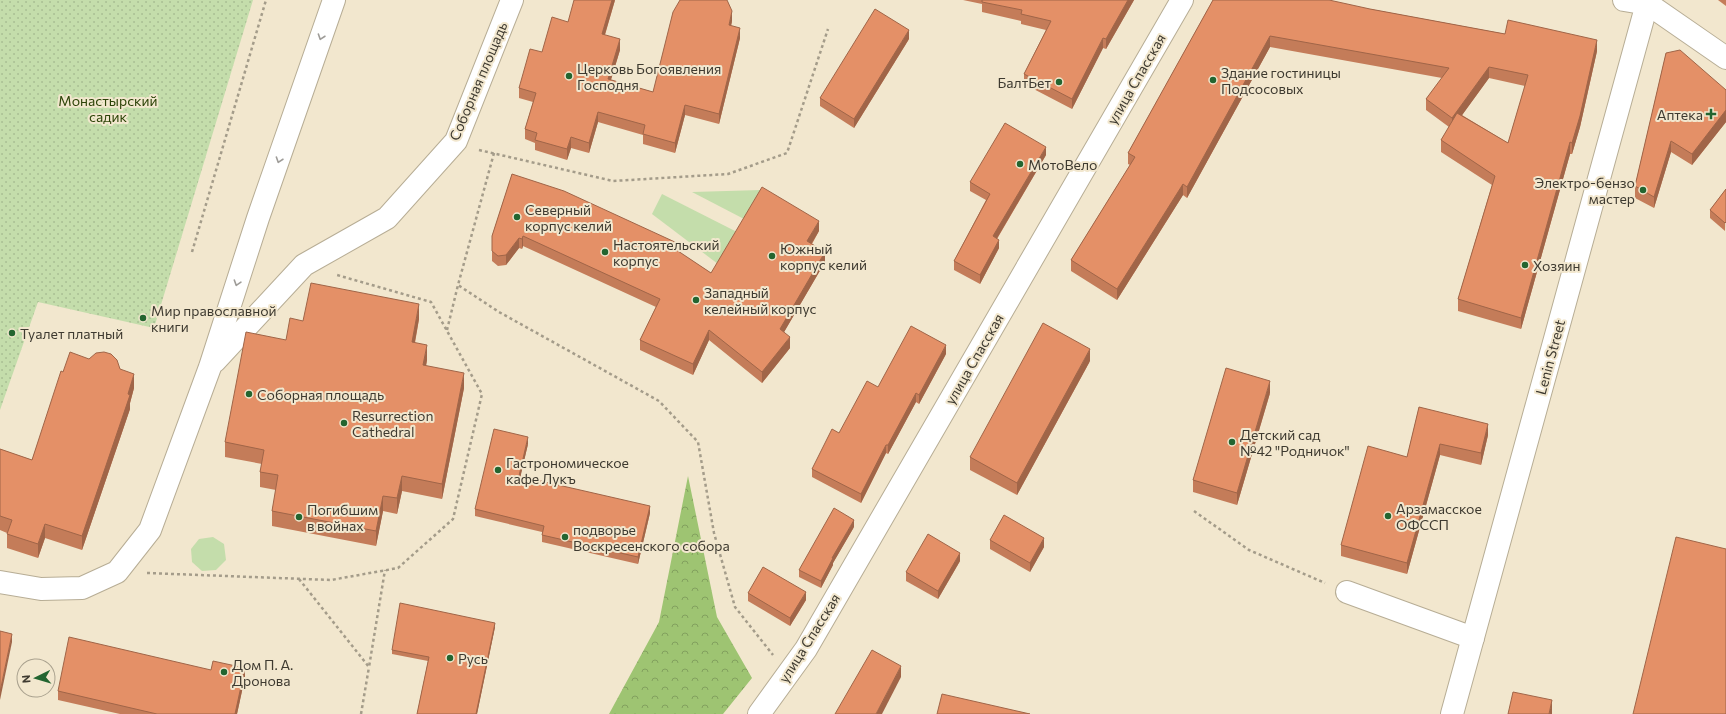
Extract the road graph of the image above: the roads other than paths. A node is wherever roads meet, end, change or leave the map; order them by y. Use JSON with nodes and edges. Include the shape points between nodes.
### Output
{"nodes":[{"id":1,"x":334,"y":0,"type":"edge"},
{"id":2,"x":512,"y":0,"type":"edge"},
{"id":3,"x":1182,"y":0,"type":"edge"},
{"id":4,"x":1624,"y":0,"type":"edge"},
{"id":5,"x":1648,"y":2,"type":"edge"},
{"id":6,"x":1726,"y":58,"type":"edge"},
{"id":7,"x":210,"y":367,"type":"junction"},
{"id":8,"x":0,"y":582,"type":"edge"},
{"id":9,"x":1347,"y":592,"type":"road end"},
{"id":10,"x":1473,"y":638,"type":"junction"},
{"id":11,"x":769,"y":710,"type":"edge"},
{"id":12,"x":1452,"y":714,"type":"edge"}],
"edges":[{"from":1,"to":7,"type":"street","name":"Соборная площадь","one_way":true,"via":[[258,218]]},
{"from":2,"to":7,"type":"street","name":"Соборная площадь","via":[[456,141],[387,218],[304,265]]},
{"from":3,"to":11,"type":"street","name":"улица Спасская"},
{"from":4,"to":5,"type":"street"},
{"from":5,"to":6,"type":"street"},
{"from":5,"to":10,"type":"street","name":"Lenin Street"},
{"from":7,"to":8,"type":"street","name":"Соборная площадь","via":[[150,530],[117,572],[82,588],[41,589]]},
{"from":9,"to":10,"type":"street"},
{"from":10,"to":12,"type":"street","name":"Lenin Street"}]}
